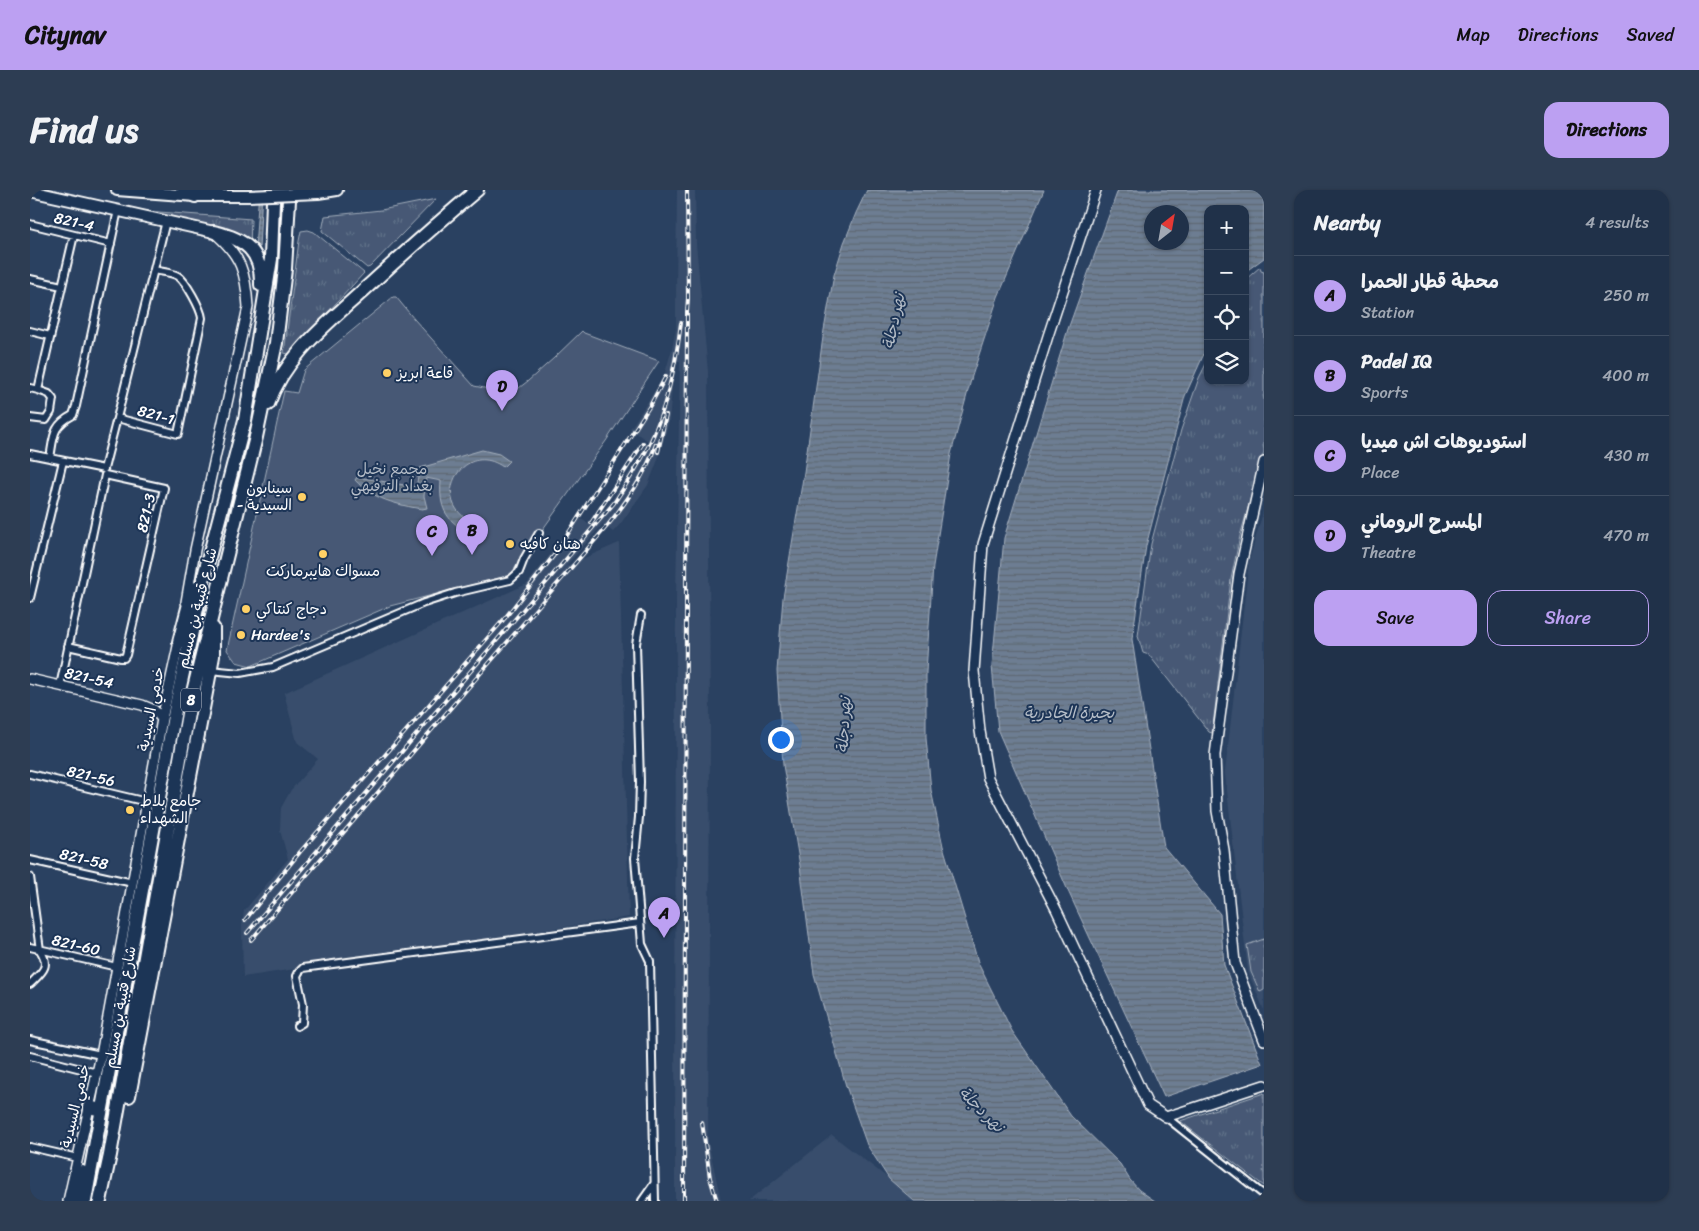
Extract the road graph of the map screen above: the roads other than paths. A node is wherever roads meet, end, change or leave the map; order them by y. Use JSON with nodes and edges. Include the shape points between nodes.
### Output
{"nodes":[{"id":1,"x":117,"y":190,"type":"edge"},
{"id":2,"x":337,"y":190,"type":"edge"},
{"id":3,"x":477,"y":190,"type":"edge"},
{"id":4,"x":1096,"y":190,"type":"edge"},
{"id":5,"x":30,"y":191,"type":"edge"},
{"id":6,"x":190,"y":193,"type":"edge"},
{"id":7,"x":290,"y":200,"type":"dead end"},
{"id":8,"x":273,"y":201,"type":"dead end"},
{"id":9,"x":118,"y":210,"type":"junction"},
{"id":10,"x":166,"y":221,"type":"junction"},
{"id":11,"x":30,"y":224,"type":"edge"},
{"id":12,"x":214,"y":232,"type":"junction"},
{"id":13,"x":74,"y":235,"type":"junction"},
{"id":14,"x":111,"y":244,"type":"junction"},
{"id":15,"x":154,"y":270,"type":"junction"},
{"id":16,"x":30,"y":279,"type":"edge"},
{"id":17,"x":62,"y":286,"type":"junction"},
{"id":18,"x":260,"y":329,"type":"junction"},
{"id":19,"x":30,"y":331,"type":"edge"},
{"id":20,"x":50,"y":336,"type":"junction"},
{"id":21,"x":30,"y":388,"type":"edge"},
{"id":22,"x":38,"y":390,"type":"junction"},
{"id":23,"x":30,"y":418,"type":"edge"},
{"id":24,"x":48,"y":418,"type":"junction"},
{"id":25,"x":117,"y":418,"type":"junction"},
{"id":26,"x":56,"y":427,"type":"junction"},
{"id":27,"x":256,"y":437,"type":"junction"},
{"id":28,"x":30,"y":454,"type":"edge"},
{"id":29,"x":50,"y":458,"type":"junction"},
{"id":30,"x":63,"y":461,"type":"junction"},
{"id":31,"x":1264,"y":462,"type":"edge"},
{"id":32,"x":539,"y":533,"type":"dead end"},
{"id":33,"x":204,"y":576,"type":"junction"},
{"id":34,"x":30,"y":598,"type":"edge"},
{"id":35,"x":641,"y":615,"type":"dead end"},
{"id":36,"x":211,"y":620,"type":"junction"},
{"id":37,"x":179,"y":642,"type":"junction"},
{"id":38,"x":68,"y":646,"type":"junction"},
{"id":39,"x":210,"y":670,"type":"junction"},
{"id":40,"x":30,"y":679,"type":"edge"},
{"id":41,"x":60,"y":686,"type":"junction"},
{"id":42,"x":167,"y":697,"type":"junction"},
{"id":43,"x":142,"y":705,"type":"junction"},
{"id":44,"x":162,"y":719,"type":"junction"},
{"id":45,"x":30,"y":774,"type":"edge"},
{"id":46,"x":147,"y":802,"type":"junction"},
{"id":47,"x":30,"y":860,"type":"edge"},
{"id":48,"x":30,"y":877,"type":"edge"},
{"id":49,"x":133,"y":883,"type":"junction"},
{"id":50,"x":640,"y":923,"type":"junction"},
{"id":51,"x":30,"y":947,"type":"edge"},
{"id":52,"x":40,"y":950,"type":"junction"},
{"id":53,"x":117,"y":967,"type":"junction"},
{"id":54,"x":30,"y":984,"type":"edge"},
{"id":55,"x":297,"y":1026,"type":"dead end"},
{"id":56,"x":30,"y":1040,"type":"edge"},
{"id":57,"x":1264,"y":1040,"type":"edge"},
{"id":58,"x":101,"y":1055,"type":"junction"},
{"id":59,"x":30,"y":1056,"type":"edge"},
{"id":60,"x":97,"y":1073,"type":"junction"},
{"id":61,"x":1264,"y":1085,"type":"edge"},
{"id":62,"x":97,"y":1111,"type":"junction"},
{"id":63,"x":1166,"y":1117,"type":"junction"},
{"id":64,"x":30,"y":1146,"type":"edge"},
{"id":65,"x":110,"y":1155,"type":"junction"},
{"id":66,"x":78,"y":1158,"type":"junction"},
{"id":67,"x":654,"y":1184,"type":"junction"},
{"id":68,"x":1264,"y":1194,"type":"edge"},
{"id":69,"x":68,"y":1201,"type":"edge"},
{"id":70,"x":76,"y":1201,"type":"edge"},
{"id":71,"x":85,"y":1201,"type":"edge"},
{"id":72,"x":100,"y":1201,"type":"edge"},
{"id":73,"x":642,"y":1201,"type":"edge"},
{"id":74,"x":655,"y":1201,"type":"edge"}],
"edges":[{"from":1,"to":6,"type":"main road"},
{"from":2,"to":6,"type":"main road","bridge":true,"via":[[248,196]]},
{"from":3,"to":27,"type":"highway","via":[[305,346],[279,379]]},
{"from":4,"to":63,"type":"street","via":[[983,544],[974,671],[988,778],[1057,911],[1148,1105]]},
{"from":5,"to":9,"type":"main road"},
{"from":7,"to":27,"type":"highway","name":"شارع قتيبة بن مسلم","number":"8","via":[[276,343]]},
{"from":8,"to":18,"type":"highway","name":"شارع قتيبة بن مسلم","number":"8","via":[[271,259]]},
{"from":9,"to":10,"type":"main road"},
{"from":9,"to":14,"type":"street"},
{"from":10,"to":12,"type":"main road"},
{"from":10,"to":15,"type":"street","name":"821-1"},
{"from":11,"to":13,"type":"street","name":"821-4"},
{"from":12,"to":18,"type":"highway","via":[[249,248],[260,264]]},
{"from":12,"to":37,"type":"street","name":"خدمي السيدية","via":[[239,261],[248,307],[195,550]]},
{"from":13,"to":14,"type":"street","name":"821-4"},
{"from":13,"to":17,"type":"street"},
{"from":14,"to":26,"type":"street","via":[[76,406],[73,415]]},
{"from":15,"to":25,"type":"street","name":"821-1"},
{"from":15,"to":25,"type":"street","name":"821-1","via":[[178,276],[183,281],[202,318],[178,434]]},
{"from":16,"to":17,"type":"street"},
{"from":17,"to":20,"type":"street"},
{"from":18,"to":33,"type":"highway","name":"شارع قتيبة بن مسلم","number":"8","via":[[245,420]]},
{"from":19,"to":20,"type":"street"},
{"from":20,"to":22,"type":"street"},
{"from":21,"to":22,"type":"street"},
{"from":22,"to":24,"type":"street","via":[[53,399]]},
{"from":23,"to":24,"type":"street"},
{"from":24,"to":26,"type":"street"},
{"from":25,"to":30,"type":"street","via":[[104,469]]},
{"from":26,"to":29,"type":"street"},
{"from":27,"to":36,"type":"highway","name":"شارع قتيبة بن مسلم","number":"8"},
{"from":28,"to":29,"type":"street"},
{"from":29,"to":30,"type":"street"},
{"from":30,"to":34,"type":"street"},
{"from":31,"to":57,"type":"street","via":[[1239,574],[1215,755],[1217,811],[1235,963]]},
{"from":32,"to":39,"type":"street","via":[[519,572],[510,580],[424,603],[268,668],[240,673]]},
{"from":33,"to":37,"type":"highway","via":[[189,604]]},
{"from":33,"to":62,"type":"highway","name":"شارع قتيبة بن مسلم","number":"8"},
{"from":35,"to":50,"type":"street","via":[[636,644],[640,782],[635,858]]},
{"from":36,"to":39,"type":"highway","via":[[214,647]]},
{"from":36,"to":65,"type":"highway","name":"شارع قتيبة بن مسلم","number":"8","via":[[189,708]]},
{"from":37,"to":42,"type":"street","name":"خدمي السيدية"},
{"from":38,"to":38,"type":"street","name":"821-3","via":[[106,475],[164,488],[126,655],[121,658]]},
{"from":38,"to":41,"type":"street","name":"821-3"},
{"from":39,"to":65,"type":"highway","via":[[127,1106]]},
{"from":40,"to":41,"type":"street","name":"821-54"},
{"from":41,"to":43,"type":"street","name":"821-54"},
{"from":42,"to":43,"type":"street","via":[[154,704]]},
{"from":42,"to":44,"type":"street","name":"خدمي السيدية"},
{"from":43,"to":44,"type":"street","name":"821-54","via":[[154,710]]},
{"from":44,"to":46,"type":"street","name":"خدمي السيدية"},
{"from":45,"to":46,"type":"street","name":"821-56"},
{"from":46,"to":49,"type":"street","name":"خدمي السيدية"},
{"from":47,"to":49,"type":"street","name":"821-58"},
{"from":48,"to":52,"type":"street"},
{"from":49,"to":53,"type":"street","name":"خدمي السيدية"},
{"from":50,"to":55,"type":"street","via":[[305,968],[297,976],[303,1014],[302,1023]]},
{"from":50,"to":67,"type":"street","via":[[642,944],[650,961]]},
{"from":51,"to":52,"type":"street","name":"821-60"},
{"from":52,"to":53,"type":"street","name":"821-60"},
{"from":52,"to":54,"type":"street","via":[[46,963],[43,972]]},
{"from":53,"to":58,"type":"street","name":"خدمي السيدية"},
{"from":56,"to":58,"type":"street"},
{"from":58,"to":60,"type":"street","name":"خدمي السيدية"},
{"from":59,"to":60,"type":"street"},
{"from":60,"to":62,"type":"street","name":"خدمي السيدية"},
{"from":61,"to":63,"type":"street"},
{"from":62,"to":66,"type":"street","name":"خدمي السيدية"},
{"from":62,"to":70,"type":"highway"},
{"from":62,"to":71,"type":"highway","name":"شارع قتيبة بن مسلم","number":"8"},
{"from":63,"to":68,"type":"street"},
{"from":64,"to":66,"type":"street"},
{"from":65,"to":72,"type":"highway","name":"شارع قتيبة بن مسلم","number":"8"},
{"from":66,"to":69,"type":"street","name":"خدمي السيدية"},
{"from":67,"to":73,"type":"street"},
{"from":67,"to":74,"type":"street"}]}
